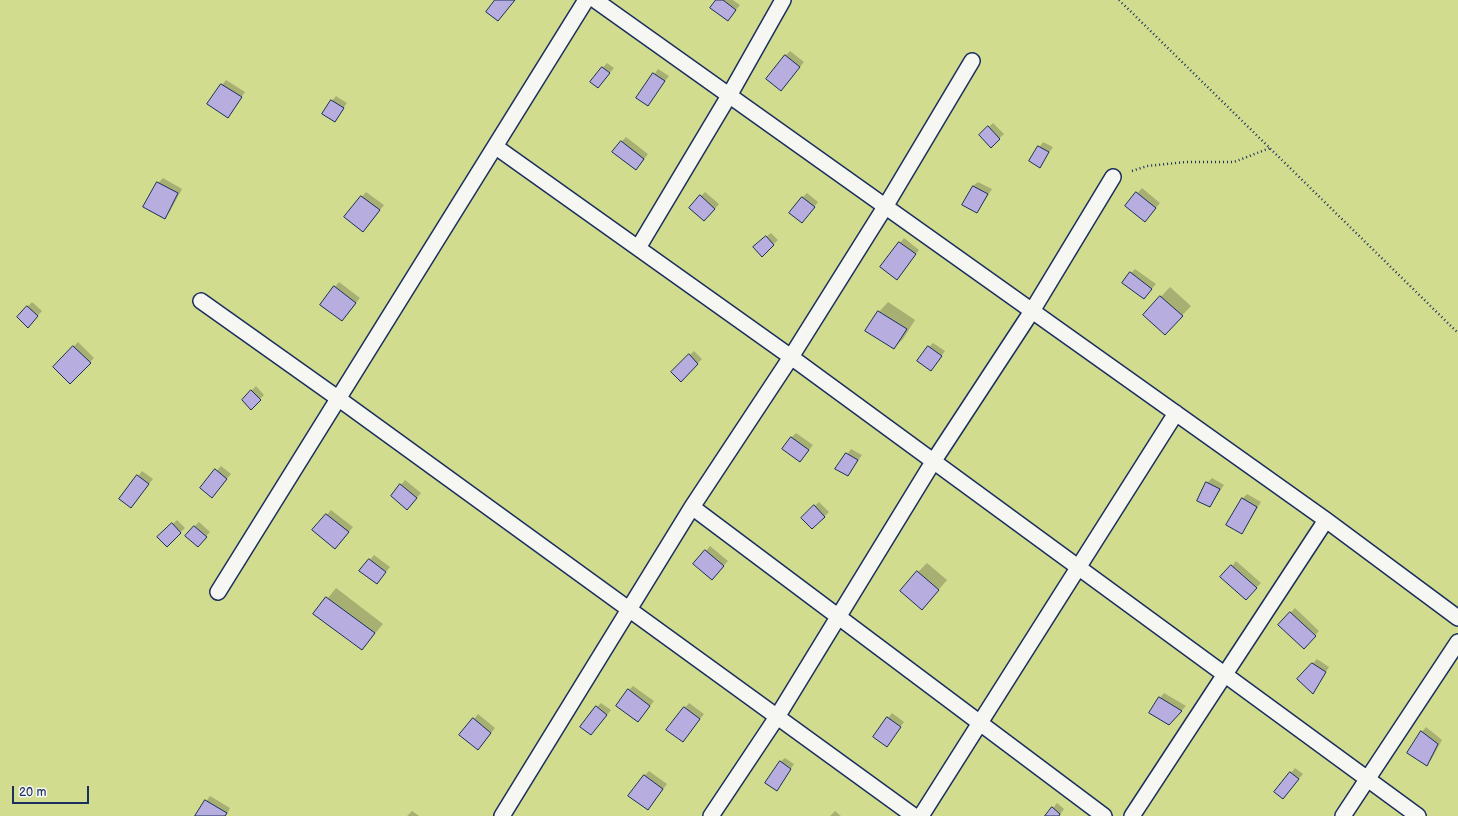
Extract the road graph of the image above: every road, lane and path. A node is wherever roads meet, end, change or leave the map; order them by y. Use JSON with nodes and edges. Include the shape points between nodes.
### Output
{"nodes":[{"id":1,"x":586,"y":0,"type":"edge"},
{"id":2,"x":595,"y":0,"type":"edge"},
{"id":3,"x":783,"y":0,"type":"edge"},
{"id":4,"x":1119,"y":0,"type":"edge"},
{"id":5,"x":972,"y":61,"type":"dead end"},
{"id":6,"x":730,"y":94,"type":"junction"},
{"id":7,"x":496,"y":147,"type":"junction"},
{"id":8,"x":1270,"y":148,"type":"junction"},
{"id":9,"x":1113,"y":177,"type":"joint"},
{"id":10,"x":885,"y":207,"type":"junction"},
{"id":11,"x":638,"y":248,"type":"junction"},
{"id":12,"x":200,"y":301,"type":"dead end"},
{"id":13,"x":1032,"y":311,"type":"junction"},
{"id":14,"x":1458,"y":334,"type":"edge"},
{"id":15,"x":792,"y":357,"type":"junction"},
{"id":16,"x":339,"y":399,"type":"junction"},
{"id":17,"x":1176,"y":414,"type":"junction"},
{"id":18,"x":933,"y":462,"type":"junction"},
{"id":19,"x":692,"y":508,"type":"junction"},
{"id":20,"x":1326,"y":520,"type":"junction"},
{"id":21,"x":1078,"y":567,"type":"junction"},
{"id":22,"x":218,"y":592,"type":"dead end"},
{"id":23,"x":630,"y":610,"type":"junction"},
{"id":24,"x":838,"y":617,"type":"junction"},
{"id":25,"x":1458,"y":618,"type":"edge"},
{"id":26,"x":1458,"y":642,"type":"edge"},
{"id":27,"x":1224,"y":675,"type":"junction"},
{"id":28,"x":777,"y":717,"type":"junction"},
{"id":29,"x":979,"y":723,"type":"junction"},
{"id":30,"x":1366,"y":778,"type":"junction"},
{"id":31,"x":502,"y":816,"type":"edge"},
{"id":32,"x":711,"y":816,"type":"edge"},
{"id":33,"x":914,"y":816,"type":"edge"},
{"id":34,"x":921,"y":816,"type":"edge"},
{"id":35,"x":1104,"y":816,"type":"edge"},
{"id":36,"x":1132,"y":816,"type":"edge"},
{"id":37,"x":1343,"y":816,"type":"edge"},
{"id":38,"x":1418,"y":816,"type":"edge"}],
"edges":[{"from":1,"to":7,"type":"lane"},
{"from":2,"to":6,"type":"lane"},
{"from":3,"to":6,"type":"lane"},
{"from":4,"to":8,"type":"path"},
{"from":5,"to":10,"type":"lane"},
{"from":6,"to":10,"type":"lane"},
{"from":6,"to":11,"type":"lane"},
{"from":7,"to":11,"type":"lane"},
{"from":7,"to":16,"type":"lane"},
{"from":8,"to":9,"type":"path","via":[[1234,162],[1186,162],[1147,166]]},
{"from":8,"to":14,"type":"path"},
{"from":9,"to":13,"type":"lane"},
{"from":10,"to":13,"type":"lane"},
{"from":10,"to":15,"type":"lane"},
{"from":11,"to":15,"type":"lane"},
{"from":12,"to":16,"type":"lane"},
{"from":13,"to":17,"type":"lane"},
{"from":13,"to":18,"type":"lane"},
{"from":15,"to":18,"type":"lane"},
{"from":15,"to":19,"type":"lane"},
{"from":16,"to":22,"type":"lane"},
{"from":16,"to":23,"type":"lane"},
{"from":17,"to":20,"type":"lane"},
{"from":17,"to":21,"type":"lane"},
{"from":18,"to":21,"type":"lane"},
{"from":18,"to":24,"type":"lane"},
{"from":19,"to":23,"type":"lane"},
{"from":19,"to":24,"type":"lane"},
{"from":20,"to":25,"type":"lane"},
{"from":20,"to":27,"type":"lane"},
{"from":21,"to":27,"type":"lane"},
{"from":21,"to":29,"type":"lane"},
{"from":23,"to":28,"type":"lane"},
{"from":23,"to":31,"type":"lane"},
{"from":24,"to":28,"type":"lane"},
{"from":24,"to":29,"type":"lane"},
{"from":26,"to":30,"type":"lane"},
{"from":27,"to":30,"type":"lane"},
{"from":27,"to":36,"type":"lane"},
{"from":28,"to":32,"type":"lane"},
{"from":28,"to":33,"type":"lane"},
{"from":29,"to":34,"type":"lane"},
{"from":29,"to":35,"type":"lane"},
{"from":30,"to":37,"type":"lane"},
{"from":30,"to":38,"type":"lane"}]}
